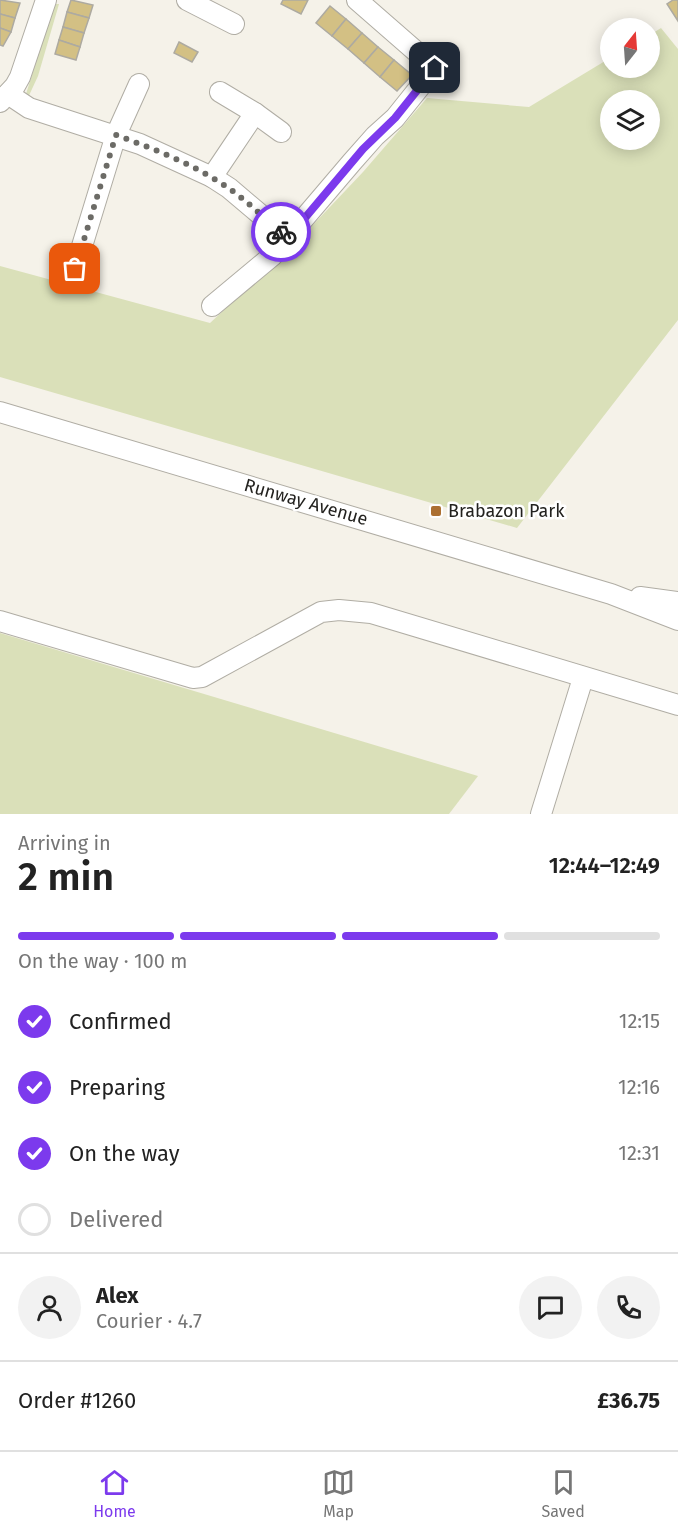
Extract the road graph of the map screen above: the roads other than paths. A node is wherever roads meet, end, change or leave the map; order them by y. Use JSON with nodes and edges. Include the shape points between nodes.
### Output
{"nodes":[{"id":1,"x":46,"y":0,"type":"edge"},
{"id":2,"x":187,"y":0,"type":"edge"},
{"id":3,"x":357,"y":0,"type":"edge"},
{"id":4,"x":234,"y":24,"type":"dead end"},
{"id":5,"x":139,"y":84,"type":"dead end"},
{"id":6,"x":220,"y":92,"type":"dead end"},
{"id":7,"x":4,"y":98,"type":"edge"},
{"id":8,"x":255,"y":112,"type":"junction"},
{"id":9,"x":281,"y":132,"type":"dead end"},
{"id":10,"x":116,"y":135,"type":"junction"},
{"id":11,"x":212,"y":177,"type":"junction"},
{"id":12,"x":288,"y":238,"type":"junction"},
{"id":13,"x":75,"y":269,"type":"dead end"},
{"id":14,"x":212,"y":306,"type":"dead end"},
{"id":15,"x":0,"y":412,"type":"edge"},
{"id":16,"x":611,"y":594,"type":"junction"},
{"id":17,"x":678,"y":602,"type":"edge"},
{"id":18,"x":678,"y":620,"type":"edge"},
{"id":19,"x":0,"y":621,"type":"edge"},
{"id":20,"x":583,"y":678,"type":"junction"},
{"id":21,"x":678,"y":705,"type":"edge"},
{"id":22,"x":541,"y":814,"type":"edge"}],
"edges":[{"from":1,"to":7,"type":"street","via":[[26,64]]},
{"from":2,"to":4,"type":"street"},
{"from":3,"to":12,"type":"street","via":[[435,68]]},
{"from":5,"to":10,"type":"street"},
{"from":6,"to":8,"type":"street"},
{"from":7,"to":10,"type":"street"},
{"from":8,"to":9,"type":"street"},
{"from":8,"to":11,"type":"street"},
{"from":10,"to":11,"type":"street"},
{"from":10,"to":13,"type":"street"},
{"from":11,"to":12,"type":"street"},
{"from":12,"to":14,"type":"street"},
{"from":15,"to":16,"type":"street","name":"Runway Avenue"},
{"from":16,"to":17,"type":"street","name":"Runway Avenue"},
{"from":16,"to":18,"type":"street","name":"Runway Avenue"},
{"from":19,"to":20,"type":"street","via":[[193,678],[202,677],[321,612],[371,613]]},
{"from":20,"to":21,"type":"street"},
{"from":20,"to":22,"type":"street"}]}
